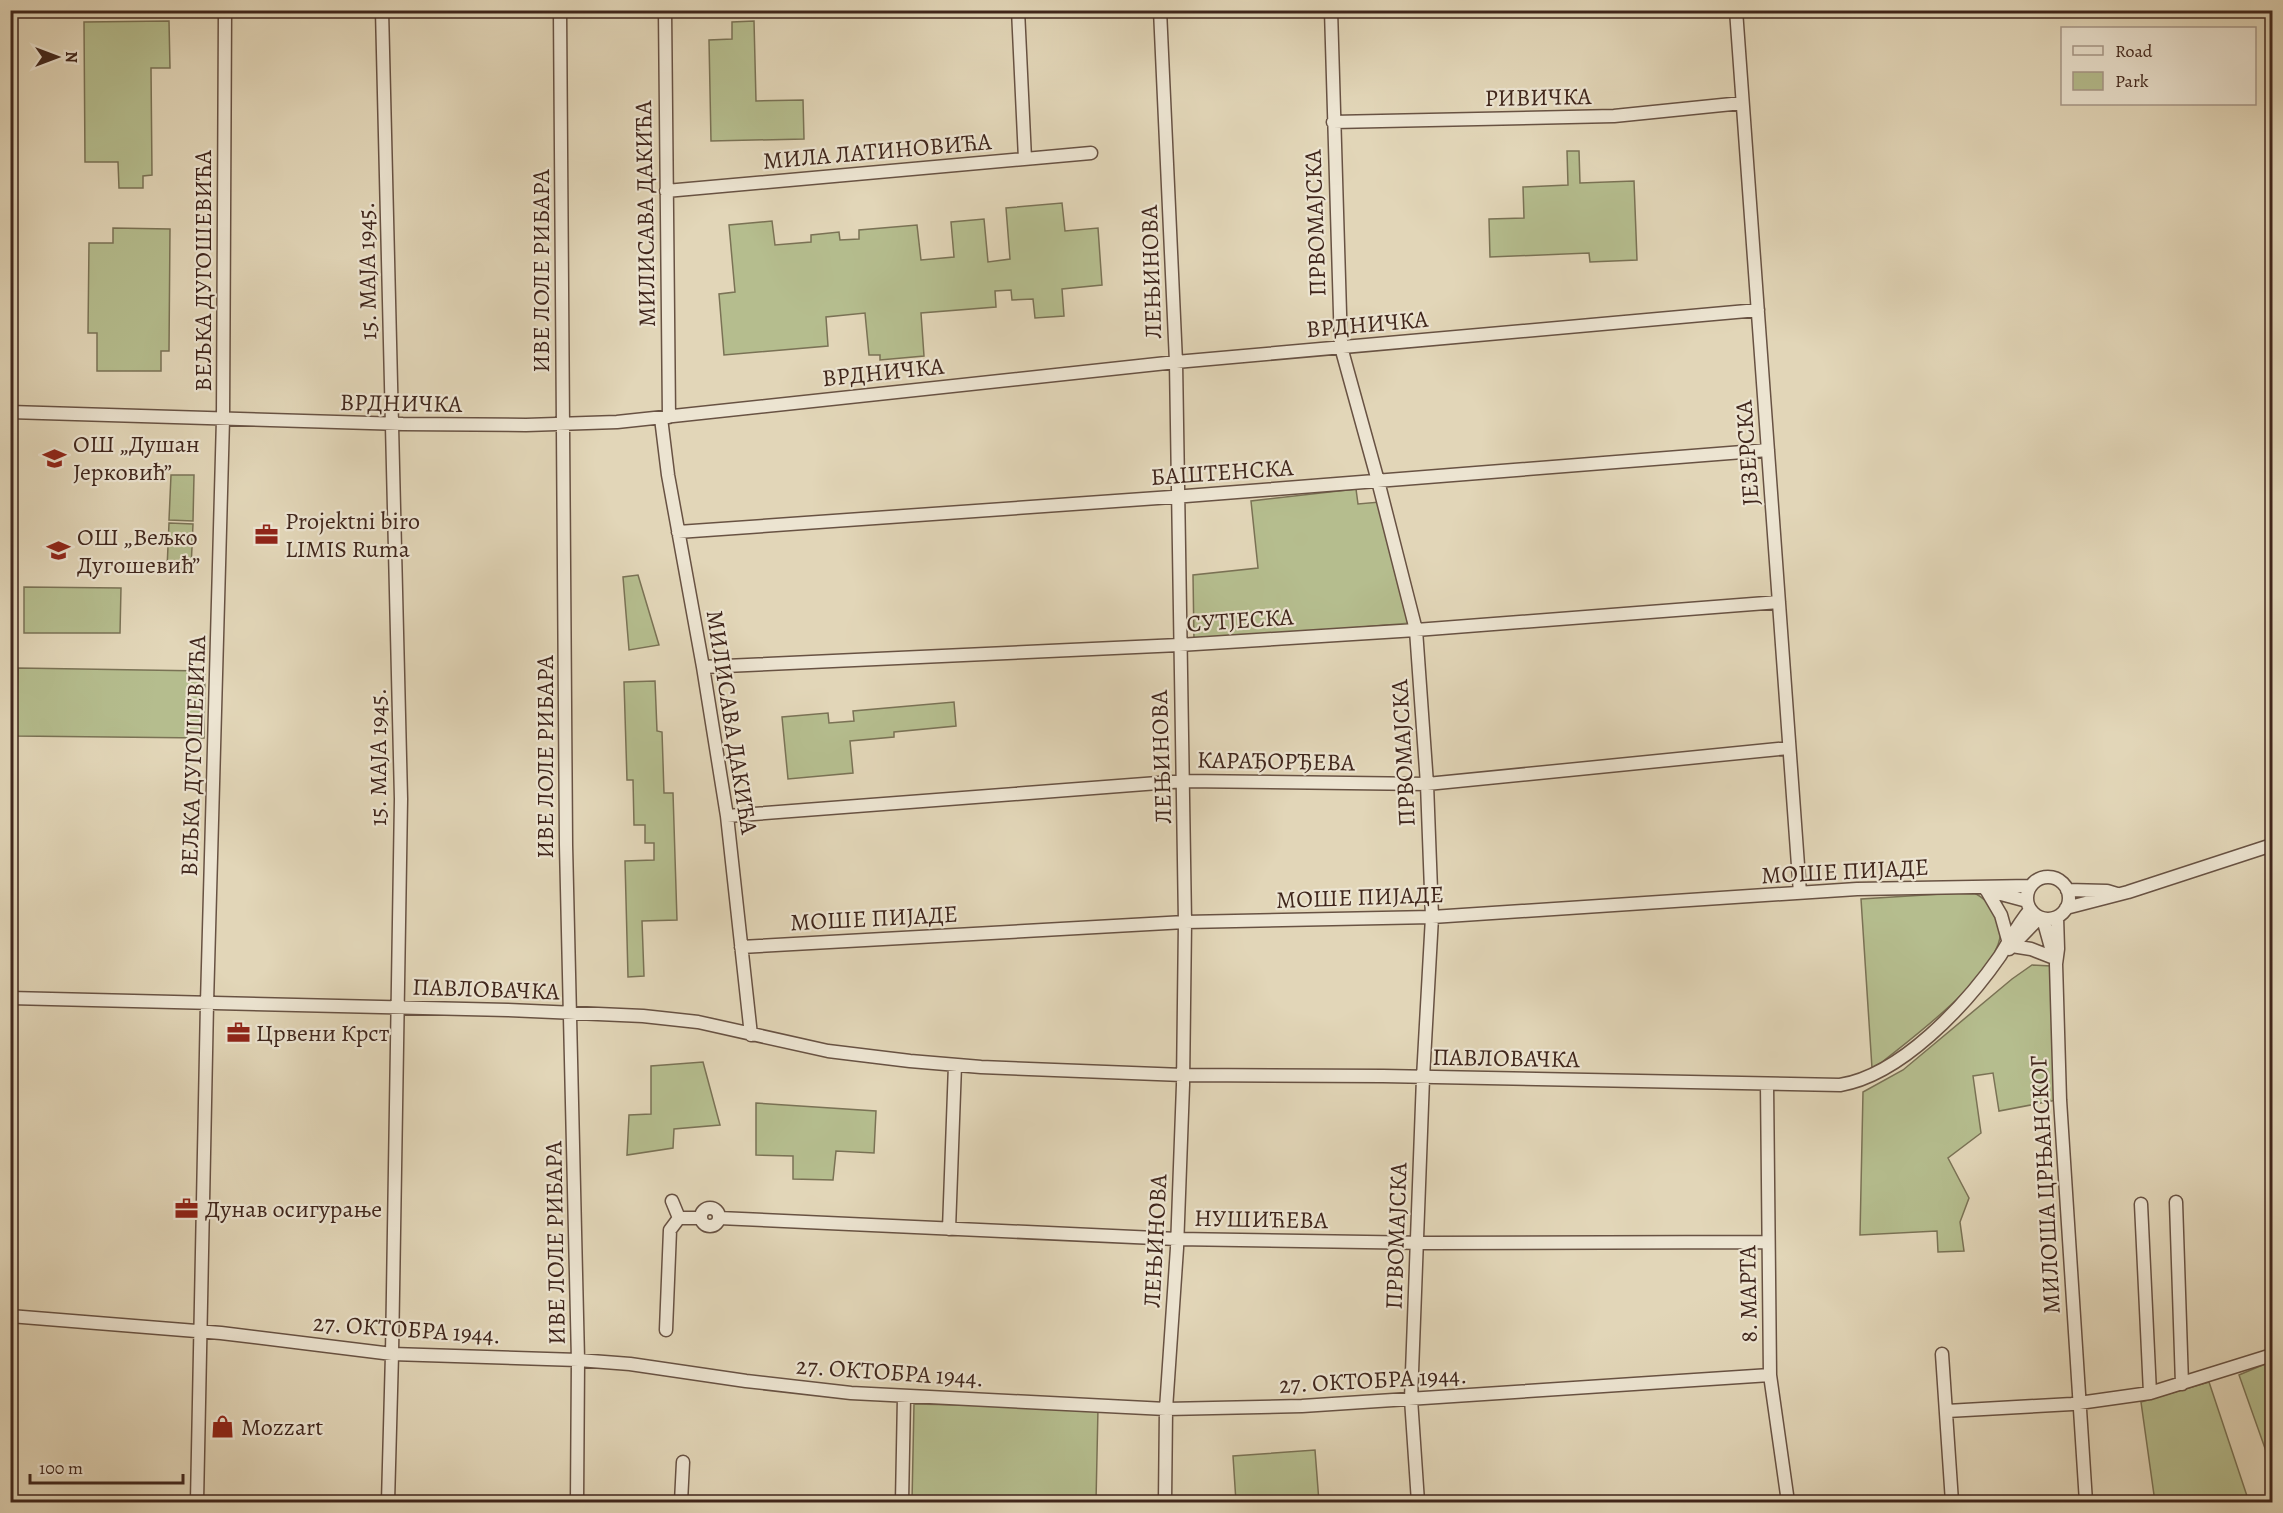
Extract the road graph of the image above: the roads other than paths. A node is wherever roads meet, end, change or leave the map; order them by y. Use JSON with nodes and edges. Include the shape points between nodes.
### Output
{"nodes":[{"id":1,"x":225,"y":10,"type":"edge"},
{"id":2,"x":382,"y":10,"type":"edge"},
{"id":3,"x":560,"y":10,"type":"edge"},
{"id":4,"x":665,"y":10,"type":"edge"},
{"id":5,"x":1018,"y":10,"type":"edge"},
{"id":6,"x":1160,"y":10,"type":"edge"},
{"id":7,"x":1331,"y":10,"type":"edge"},
{"id":8,"x":1736,"y":10,"type":"edge"},
{"id":9,"x":1742,"y":103,"type":"junction"},
{"id":10,"x":1333,"y":122,"type":"junction"},
{"id":11,"x":1091,"y":153,"type":"dead end"},
{"id":12,"x":1025,"y":159,"type":"junction"},
{"id":13,"x":666,"y":191,"type":"junction"},
{"id":14,"x":1758,"y":310,"type":"junction"},
{"id":15,"x":1341,"y":347,"type":"junction"},
{"id":16,"x":1176,"y":362,"type":"junction"},
{"id":17,"x":10,"y":412,"type":"edge"},
{"id":18,"x":665,"y":418,"type":"junction"},
{"id":19,"x":223,"y":419,"type":"junction"},
{"id":20,"x":391,"y":424,"type":"junction"},
{"id":21,"x":564,"y":424,"type":"junction"},
{"id":22,"x":1768,"y":450,"type":"junction"},
{"id":23,"x":1378,"y":481,"type":"junction"},
{"id":24,"x":1177,"y":496,"type":"junction"},
{"id":25,"x":678,"y":532,"type":"junction"},
{"id":26,"x":1779,"y":602,"type":"junction"},
{"id":27,"x":1416,"y":630,"type":"junction"},
{"id":28,"x":1179,"y":645,"type":"junction"},
{"id":29,"x":703,"y":667,"type":"junction"},
{"id":30,"x":1790,"y":748,"type":"junction"},
{"id":31,"x":1184,"y":781,"type":"junction"},
{"id":32,"x":1426,"y":784,"type":"junction"},
{"id":33,"x":727,"y":816,"type":"junction"},
{"id":34,"x":2272,"y":845,"type":"edge"},
{"id":35,"x":2031,"y":886,"type":"junction"},
{"id":36,"x":1983,"y":889,"type":"junction"},
{"id":37,"x":2067,"y":890,"type":"junction"},
{"id":38,"x":1800,"y":893,"type":"junction"},
{"id":39,"x":2117,"y":894,"type":"junction"},
{"id":40,"x":2035,"y":912,"type":"junction"},
{"id":41,"x":2061,"y":913,"type":"junction"},
{"id":42,"x":1432,"y":917,"type":"junction"},
{"id":43,"x":1185,"y":922,"type":"junction"},
{"id":44,"x":2008,"y":946,"type":"junction"},
{"id":45,"x":741,"y":947,"type":"junction"},
{"id":46,"x":2055,"y":961,"type":"junction"},
{"id":47,"x":10,"y":998,"type":"edge"},
{"id":48,"x":207,"y":1003,"type":"junction"},
{"id":49,"x":397,"y":1008,"type":"junction"},
{"id":50,"x":570,"y":1013,"type":"junction"},
{"id":51,"x":751,"y":1035,"type":"junction"},
{"id":52,"x":955,"y":1065,"type":"junction"},
{"id":53,"x":1183,"y":1075,"type":"junction"},
{"id":54,"x":1423,"y":1078,"type":"junction"},
{"id":55,"x":1767,"y":1084,"type":"junction"},
{"id":56,"x":672,"y":1201,"type":"dead end"},
{"id":57,"x":2176,"y":1202,"type":"dead end"},
{"id":58,"x":2141,"y":1204,"type":"dead end"},
{"id":59,"x":679,"y":1218,"type":"junction"},
{"id":60,"x":949,"y":1229,"type":"junction"},
{"id":61,"x":1177,"y":1239,"type":"junction"},
{"id":62,"x":1417,"y":1242,"type":"junction"},
{"id":63,"x":1768,"y":1242,"type":"junction"},
{"id":64,"x":10,"y":1316,"type":"edge"},
{"id":65,"x":666,"y":1330,"type":"dead end"},
{"id":66,"x":201,"y":1332,"type":"junction"},
{"id":67,"x":392,"y":1354,"type":"junction"},
{"id":68,"x":1942,"y":1354,"type":"dead end"},
{"id":69,"x":2272,"y":1355,"type":"edge"},
{"id":70,"x":578,"y":1360,"type":"junction"},
{"id":71,"x":1770,"y":1376,"type":"junction"},
{"id":72,"x":2182,"y":1384,"type":"junction"},
{"id":73,"x":2150,"y":1394,"type":"junction"},
{"id":74,"x":904,"y":1397,"type":"junction"},
{"id":75,"x":1411,"y":1400,"type":"junction"},
{"id":76,"x":2079,"y":1403,"type":"junction"},
{"id":77,"x":1166,"y":1409,"type":"junction"},
{"id":78,"x":1947,"y":1411,"type":"junction"},
{"id":79,"x":683,"y":1462,"type":"dead end"},
{"id":80,"x":197,"y":1503,"type":"edge"},
{"id":81,"x":388,"y":1503,"type":"edge"},
{"id":82,"x":577,"y":1503,"type":"edge"},
{"id":83,"x":681,"y":1503,"type":"edge"},
{"id":84,"x":902,"y":1503,"type":"edge"},
{"id":85,"x":1165,"y":1503,"type":"edge"},
{"id":86,"x":1418,"y":1503,"type":"edge"},
{"id":87,"x":1788,"y":1503,"type":"edge"},
{"id":88,"x":1952,"y":1503,"type":"edge"},
{"id":89,"x":2086,"y":1503,"type":"edge"}],
"edges":[{"from":1,"to":19,"type":"street","name":"ВЕЉКА ДУГОШЕВИЋА"},
{"from":2,"to":20,"type":"street","name":"15. МАЈА 1945."},
{"from":3,"to":21,"type":"street","name":"ИВЕ ЛОЛЕ РИБАРА"},
{"from":4,"to":13,"type":"street","name":"МИЛИСАВА ДАКИЋА"},
{"from":5,"to":12,"type":"street"},
{"from":6,"to":16,"type":"street","name":"ЛЕЊИНОВА"},
{"from":7,"to":10,"type":"street","name":"ПРВОМАЈСКА"},
{"from":8,"to":9,"type":"street","name":"ЈЕЗЕРСКА"},
{"from":9,"to":10,"type":"street","name":"РИВИЧКА","via":[[1614,116]]},
{"from":9,"to":14,"type":"street","name":"ЈЕЗЕРСКА"},
{"from":10,"to":15,"type":"street","name":"ПРВОМАЈСКА"},
{"from":11,"to":12,"type":"street","name":"МИЛА ЛАТИНОВИЋА"},
{"from":12,"to":13,"type":"street","name":"МИЛА ЛАТИНОВИЋА"},
{"from":13,"to":18,"type":"street","name":"МИЛИСАВА ДАКИЋА"},
{"from":14,"to":15,"type":"street","name":"ВРДНИЧКА"},
{"from":14,"to":22,"type":"street","name":"ЈЕЗЕРСКА"},
{"from":15,"to":16,"type":"street","name":"ВРДНИЧКА"},
{"from":15,"to":23,"type":"street","name":"ПРВОМАЈСКА"},
{"from":16,"to":18,"type":"street","name":"ВРДНИЧКА"},
{"from":16,"to":24,"type":"street","name":"ЛЕЊИНОВА"},
{"from":17,"to":19,"type":"street","name":"ВРДНИЧКА"},
{"from":18,"to":21,"type":"street","name":"ВРДНИЧКА"},
{"from":18,"to":25,"type":"street","name":"МИЛИСАВА ДАКИЋА","via":[[668,475]]},
{"from":19,"to":20,"type":"street","name":"ВРДНИЧКА"},
{"from":19,"to":48,"type":"street","name":"ВЕЉКА ДУГОШЕВИЋА"},
{"from":20,"to":21,"type":"street","name":"ВРДНИЧКА"},
{"from":20,"to":49,"type":"street","name":"15. МАЈА 1945.","via":[[400,799]]},
{"from":21,"to":50,"type":"street","name":"ИВЕ ЛОЛЕ РИБАРА"},
{"from":22,"to":23,"type":"street","name":"БАШТЕНСКА"},
{"from":22,"to":26,"type":"street","name":"ЈЕЗЕРСКА"},
{"from":23,"to":24,"type":"street","name":"БАШТЕНСКА"},
{"from":23,"to":27,"type":"street","name":"ПРВОМАЈСКА"},
{"from":24,"to":25,"type":"street","name":"БАШТЕНСКА"},
{"from":24,"to":28,"type":"street","name":"ЛЕЊИНОВА"},
{"from":25,"to":29,"type":"street","name":"МИЛИСАВА ДАКИЋА"},
{"from":26,"to":27,"type":"street","name":"СУТЈЕСКА"},
{"from":26,"to":30,"type":"street","name":"ЈЕЗЕРСКА"},
{"from":27,"to":28,"type":"street","name":"СУТЈЕСКА"},
{"from":27,"to":32,"type":"street","name":"ПРВОМАЈСКА"},
{"from":28,"to":29,"type":"street","name":"СУТЈЕСКА"},
{"from":28,"to":31,"type":"street","name":"ЛЕЊИНОВА"},
{"from":29,"to":33,"type":"street","name":"МИЛИСАВА ДАКИЋА"},
{"from":30,"to":32,"type":"street","name":"КАРАЂОРЂЕВА"},
{"from":30,"to":38,"type":"street","name":"ЈЕЗЕРСКА"},
{"from":31,"to":32,"type":"street","name":"КАРАЂОРЂЕВА"},
{"from":31,"to":33,"type":"street","name":"КАРАЂОРЂЕВА"},
{"from":31,"to":43,"type":"street","name":"ЛЕЊИНОВА"},
{"from":32,"to":42,"type":"street","name":"ПРВОМАЈСКА"},
{"from":33,"to":45,"type":"street","name":"МИЛИСАВА ДАКИЋА"},
{"from":34,"to":39,"type":"street"},
{"from":35,"to":36,"type":"street","name":"МОШЕ ПИЈАДЕ"},
{"from":35,"to":37,"type":"street","via":[[2047,877],[2059,880]]},
{"from":35,"to":40,"type":"street","name":"ПАВЛОВАЧКА"},
{"from":36,"to":38,"type":"street","name":"МОШЕ ПИЈАДЕ","via":[[1926,886]]},
{"from":36,"to":40,"type":"street","name":"МОШЕ ПИЈАДЕ"},
{"from":36,"to":44,"type":"street","via":[[2001,915]]},
{"from":37,"to":39,"type":"street"},
{"from":37,"to":41,"type":"street","via":[[2069,899]]},
{"from":38,"to":42,"type":"street","name":"МОШЕ ПИЈАДЕ"},
{"from":39,"to":41,"type":"street"},
{"from":40,"to":41,"type":"street"},
{"from":40,"to":44,"type":"street","name":"ПАВЛОВАЧКА"},
{"from":40,"to":46,"type":"street","name":"МИЛОША ЦРЊАНСКОГ"},
{"from":41,"to":46,"type":"street","name":"МИЛОША ЦРЊАНСКОГ"},
{"from":42,"to":43,"type":"street","name":"МОШЕ ПИЈАДЕ"},
{"from":42,"to":54,"type":"street","name":"ПРВОМАЈСКА"},
{"from":43,"to":45,"type":"street","name":"МОШЕ ПИЈАДЕ"},
{"from":43,"to":53,"type":"street","name":"ЛЕЊИНОВА"},
{"from":44,"to":46,"type":"street","via":[[2035,950]]},
{"from":44,"to":55,"type":"street","name":"ПАВЛОВАЧКА","via":[[1941,1025],[1879,1072],[1840,1085]]},
{"from":45,"to":51,"type":"street","name":"МИЛИСАВА ДАКИЋА"},
{"from":46,"to":76,"type":"street","name":"МИЛОША ЦРЊАНСКОГ"},
{"from":47,"to":48,"type":"street","name":"ПАВЛОВАЧКА"},
{"from":48,"to":49,"type":"street","name":"ПАВЛОВАЧКА"},
{"from":48,"to":66,"type":"street","name":"ВЕЉКА ДУГОШЕВИЋА"},
{"from":49,"to":50,"type":"street","name":"ПАВЛОВАЧКА"},
{"from":49,"to":67,"type":"street","name":"15. МАЈА 1945."},
{"from":50,"to":51,"type":"street","name":"ПАВЛОВАЧКА","via":[[679,1019]]},
{"from":50,"to":70,"type":"street","name":"ИВЕ ЛОЛЕ РИБАРА"},
{"from":51,"to":52,"type":"street","name":"ПАВЛОВАЧКА","via":[[828,1051]]},
{"from":52,"to":53,"type":"street","name":"ПАВЛОВАЧКА"},
{"from":52,"to":60,"type":"street"},
{"from":53,"to":54,"type":"street","name":"ПАВЛОВАЧКА"},
{"from":53,"to":61,"type":"street","name":"ЛЕЊИНОВА"},
{"from":54,"to":55,"type":"street","name":"ПАВЛОВАЧКА"},
{"from":54,"to":62,"type":"street","name":"ПРВОМАЈСКА"},
{"from":55,"to":63,"type":"street","name":"8. МАРТА"},
{"from":56,"to":59,"type":"street"},
{"from":57,"to":72,"type":"street"},
{"from":58,"to":73,"type":"street"},
{"from":59,"to":60,"type":"street","name":"НУШИЋЕВА","via":[[701,1218],[710,1226],[719,1218]]},
{"from":59,"to":65,"type":"street","via":[[670,1230]]},
{"from":60,"to":61,"type":"street","name":"НУШИЋЕВА"},
{"from":61,"to":62,"type":"street","name":"НУШИЋЕВА"},
{"from":61,"to":77,"type":"street","name":"ЛЕЊИНОВА"},
{"from":62,"to":63,"type":"street","name":"НУШИЋЕВА"},
{"from":62,"to":75,"type":"street","name":"ПРВОМАЈСКА"},
{"from":63,"to":71,"type":"street","name":"8. МАРТА"},
{"from":64,"to":66,"type":"street","name":"27. ОКТОБРА 1944."},
{"from":66,"to":67,"type":"street","name":"27. ОКТОБРА 1944."},
{"from":66,"to":80,"type":"street","name":"ВЕЉКА ДУГОШЕВИЋА"},
{"from":67,"to":70,"type":"street","name":"27. ОКТОБРА 1944."},
{"from":67,"to":81,"type":"street","name":"15. МАЈА 1945."},
{"from":68,"to":78,"type":"street"},
{"from":69,"to":72,"type":"street"},
{"from":70,"to":74,"type":"street","name":"27. ОКТОБРА 1944.","via":[[806,1389]]},
{"from":70,"to":82,"type":"street","name":"ИВЕ ЛОЛЕ РИБАРА"},
{"from":71,"to":75,"type":"street","name":"27. ОКТОБРА 1944."},
{"from":71,"to":87,"type":"street","name":"8. МАРТА"},
{"from":72,"to":73,"type":"street"},
{"from":73,"to":76,"type":"street"},
{"from":74,"to":77,"type":"street","name":"27. ОКТОБРА 1944."},
{"from":74,"to":84,"type":"street"},
{"from":75,"to":77,"type":"street","name":"27. ОКТОБРА 1944."},
{"from":75,"to":86,"type":"street","name":"ПРВОМАЈСКА"},
{"from":76,"to":78,"type":"street"},
{"from":76,"to":89,"type":"street","name":"МИЛОША ЦРЊАНСКОГ"},
{"from":77,"to":85,"type":"street","name":"ЛЕЊИНОВА"},
{"from":78,"to":88,"type":"street"},
{"from":79,"to":83,"type":"street"}]}
